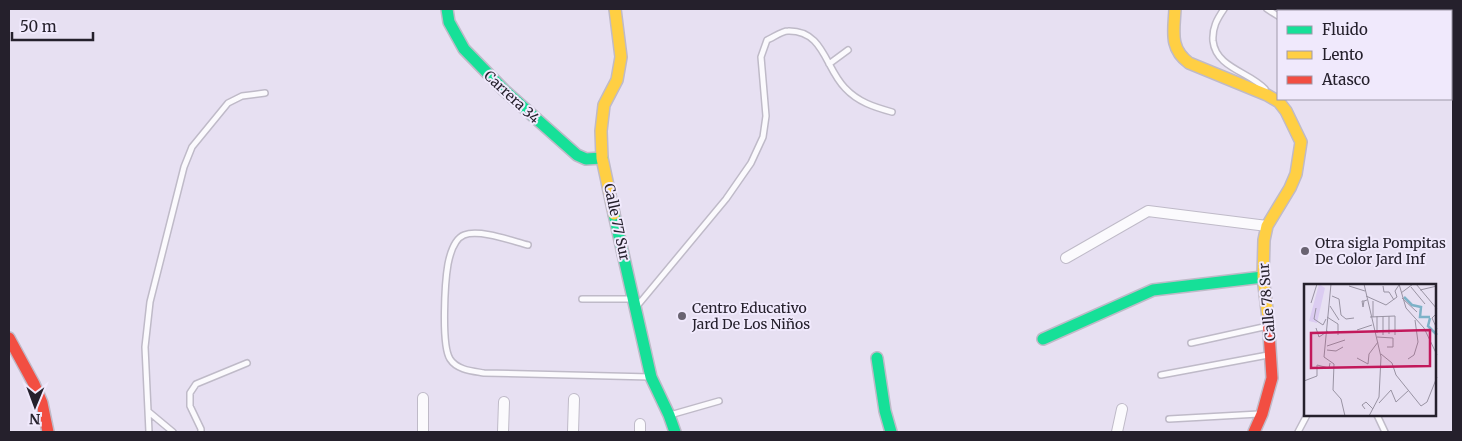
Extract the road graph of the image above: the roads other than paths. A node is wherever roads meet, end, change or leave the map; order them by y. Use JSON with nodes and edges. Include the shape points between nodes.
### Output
{"nodes":[{"id":1,"x":446,"y":9,"type":"edge"},
{"id":2,"x":615,"y":9,"type":"edge"},
{"id":3,"x":1175,"y":9,"type":"edge"},
{"id":4,"x":1224,"y":9,"type":"edge"},
{"id":5,"x":848,"y":50,"type":"dead end"},
{"id":6,"x":829,"y":64,"type":"junction"},
{"id":7,"x":265,"y":93,"type":"dead end"},
{"id":8,"x":1267,"y":95,"type":"junction"},
{"id":9,"x":892,"y":112,"type":"dead end"},
{"id":10,"x":602,"y":158,"type":"junction"},
{"id":11,"x":1268,"y":226,"type":"junction"},
{"id":12,"x":528,"y":245,"type":"dead end"},
{"id":13,"x":1066,"y":258,"type":"dead end"},
{"id":14,"x":1263,"y":276,"type":"junction"},
{"id":15,"x":582,"y":299,"type":"dead end"},
{"id":16,"x":635,"y":304,"type":"junction"},
{"id":17,"x":1269,"y":326,"type":"junction"},
{"id":18,"x":9,"y":338,"type":"edge"},
{"id":19,"x":1043,"y":339,"type":"dead end"},
{"id":20,"x":1191,"y":343,"type":"dead end"},
{"id":21,"x":1271,"y":355,"type":"junction"},
{"id":22,"x":877,"y":358,"type":"dead end"},
{"id":23,"x":247,"y":363,"type":"dead end"},
{"id":24,"x":1161,"y":375,"type":"dead end"},
{"id":25,"x":651,"y":377,"type":"junction"},
{"id":26,"x":423,"y":398,"type":"dead end"},
{"id":27,"x":574,"y":399,"type":"dead end"},
{"id":28,"x":719,"y":401,"type":"dead end"},
{"id":29,"x":504,"y":402,"type":"dead end"},
{"id":30,"x":1122,"y":409,"type":"dead end"},
{"id":31,"x":149,"y":412,"type":"junction"},
{"id":32,"x":1262,"y":414,"type":"junction"},
{"id":33,"x":670,"y":415,"type":"junction"},
{"id":34,"x":1306,"y":416,"type":"edge"},
{"id":35,"x":1377,"y":416,"type":"edge"},
{"id":36,"x":1169,"y":419,"type":"dead end"},
{"id":37,"x":48,"y":432,"type":"edge"},
{"id":38,"x":149,"y":432,"type":"edge"},
{"id":39,"x":174,"y":432,"type":"edge"},
{"id":40,"x":201,"y":432,"type":"edge"},
{"id":41,"x":423,"y":432,"type":"edge"},
{"id":42,"x":503,"y":432,"type":"edge"},
{"id":43,"x":573,"y":432,"type":"edge"},
{"id":44,"x":675,"y":432,"type":"edge"},
{"id":45,"x":891,"y":432,"type":"edge"},
{"id":46,"x":1117,"y":432,"type":"edge"},
{"id":47,"x":1254,"y":432,"type":"edge"},
{"id":48,"x":1298,"y":432,"type":"edge"},
{"id":49,"x":1385,"y":432,"type":"edge"}],
"edges":[{"from":1,"to":10,"type":"street","name":"Carrera 34","via":[[449,22],[464,49],[486,74],[577,155],[586,159]]},
{"from":2,"to":10,"type":"street","name":"Calle 77 Sur","via":[[621,58],[616,80],[604,105]]},
{"from":3,"to":8,"type":"street","name":"Calle 78 Sur","via":[[1175,49],[1180,58]]},
{"from":4,"to":8,"type":"lane","via":[[1212,33],[1214,49],[1224,62],[1259,83]]},
{"from":5,"to":6,"type":"lane"},
{"from":6,"to":9,"type":"lane","via":[[843,87],[860,101]]},
{"from":6,"to":16,"type":"lane","via":[[819,44],[805,34],[786,31],[767,40],[761,57],[766,116],[763,137],[751,163],[726,198]]},
{"from":7,"to":31,"type":"lane","via":[[242,96],[228,103],[192,147],[184,167],[150,302],[145,347]]},
{"from":8,"to":11,"type":"street","name":"Calle 78 Sur","via":[[1286,111],[1301,142],[1296,174]]},
{"from":10,"to":16,"type":"street","name":"Calle 77 Sur"},
{"from":11,"to":13,"type":"street","via":[[1148,211]]},
{"from":11,"to":14,"type":"street","name":"Calle 78 Sur","via":[[1264,240]]},
{"from":12,"to":25,"type":"lane","via":[[476,233],[455,243],[448,264],[444,325],[445,347],[450,360],[465,370],[484,373]]},
{"from":14,"to":17,"type":"street","name":"Calle 78 Sur"},
{"from":14,"to":19,"type":"street","via":[[1153,290]]},
{"from":15,"to":16,"type":"lane"},
{"from":16,"to":25,"type":"street","name":"Calle 77 Sur"},
{"from":17,"to":20,"type":"lane"},
{"from":17,"to":21,"type":"street","name":"Calle 78 Sur"},
{"from":18,"to":37,"type":"street","via":[[42,403]]},
{"from":21,"to":24,"type":"lane"},
{"from":21,"to":32,"type":"street","name":"Calle 78 Sur","via":[[1272,378]]},
{"from":22,"to":45,"type":"street"},
{"from":23,"to":40,"type":"lane","via":[[196,384],[190,393],[190,406]]},
{"from":25,"to":33,"type":"street","name":"Calle 77 Sur"},
{"from":26,"to":41,"type":"street"},
{"from":27,"to":43,"type":"street"},
{"from":28,"to":33,"type":"lane"},
{"from":29,"to":42,"type":"street"},
{"from":30,"to":46,"type":"street"},
{"from":31,"to":38,"type":"lane"},
{"from":31,"to":39,"type":"lane"},
{"from":32,"to":36,"type":"lane"},
{"from":32,"to":47,"type":"street","name":"Calle 78 Sur"},
{"from":33,"to":44,"type":"street","name":"Calle 77 Sur"},
{"from":34,"to":48,"type":"lane"},
{"from":35,"to":49,"type":"lane"}]}
